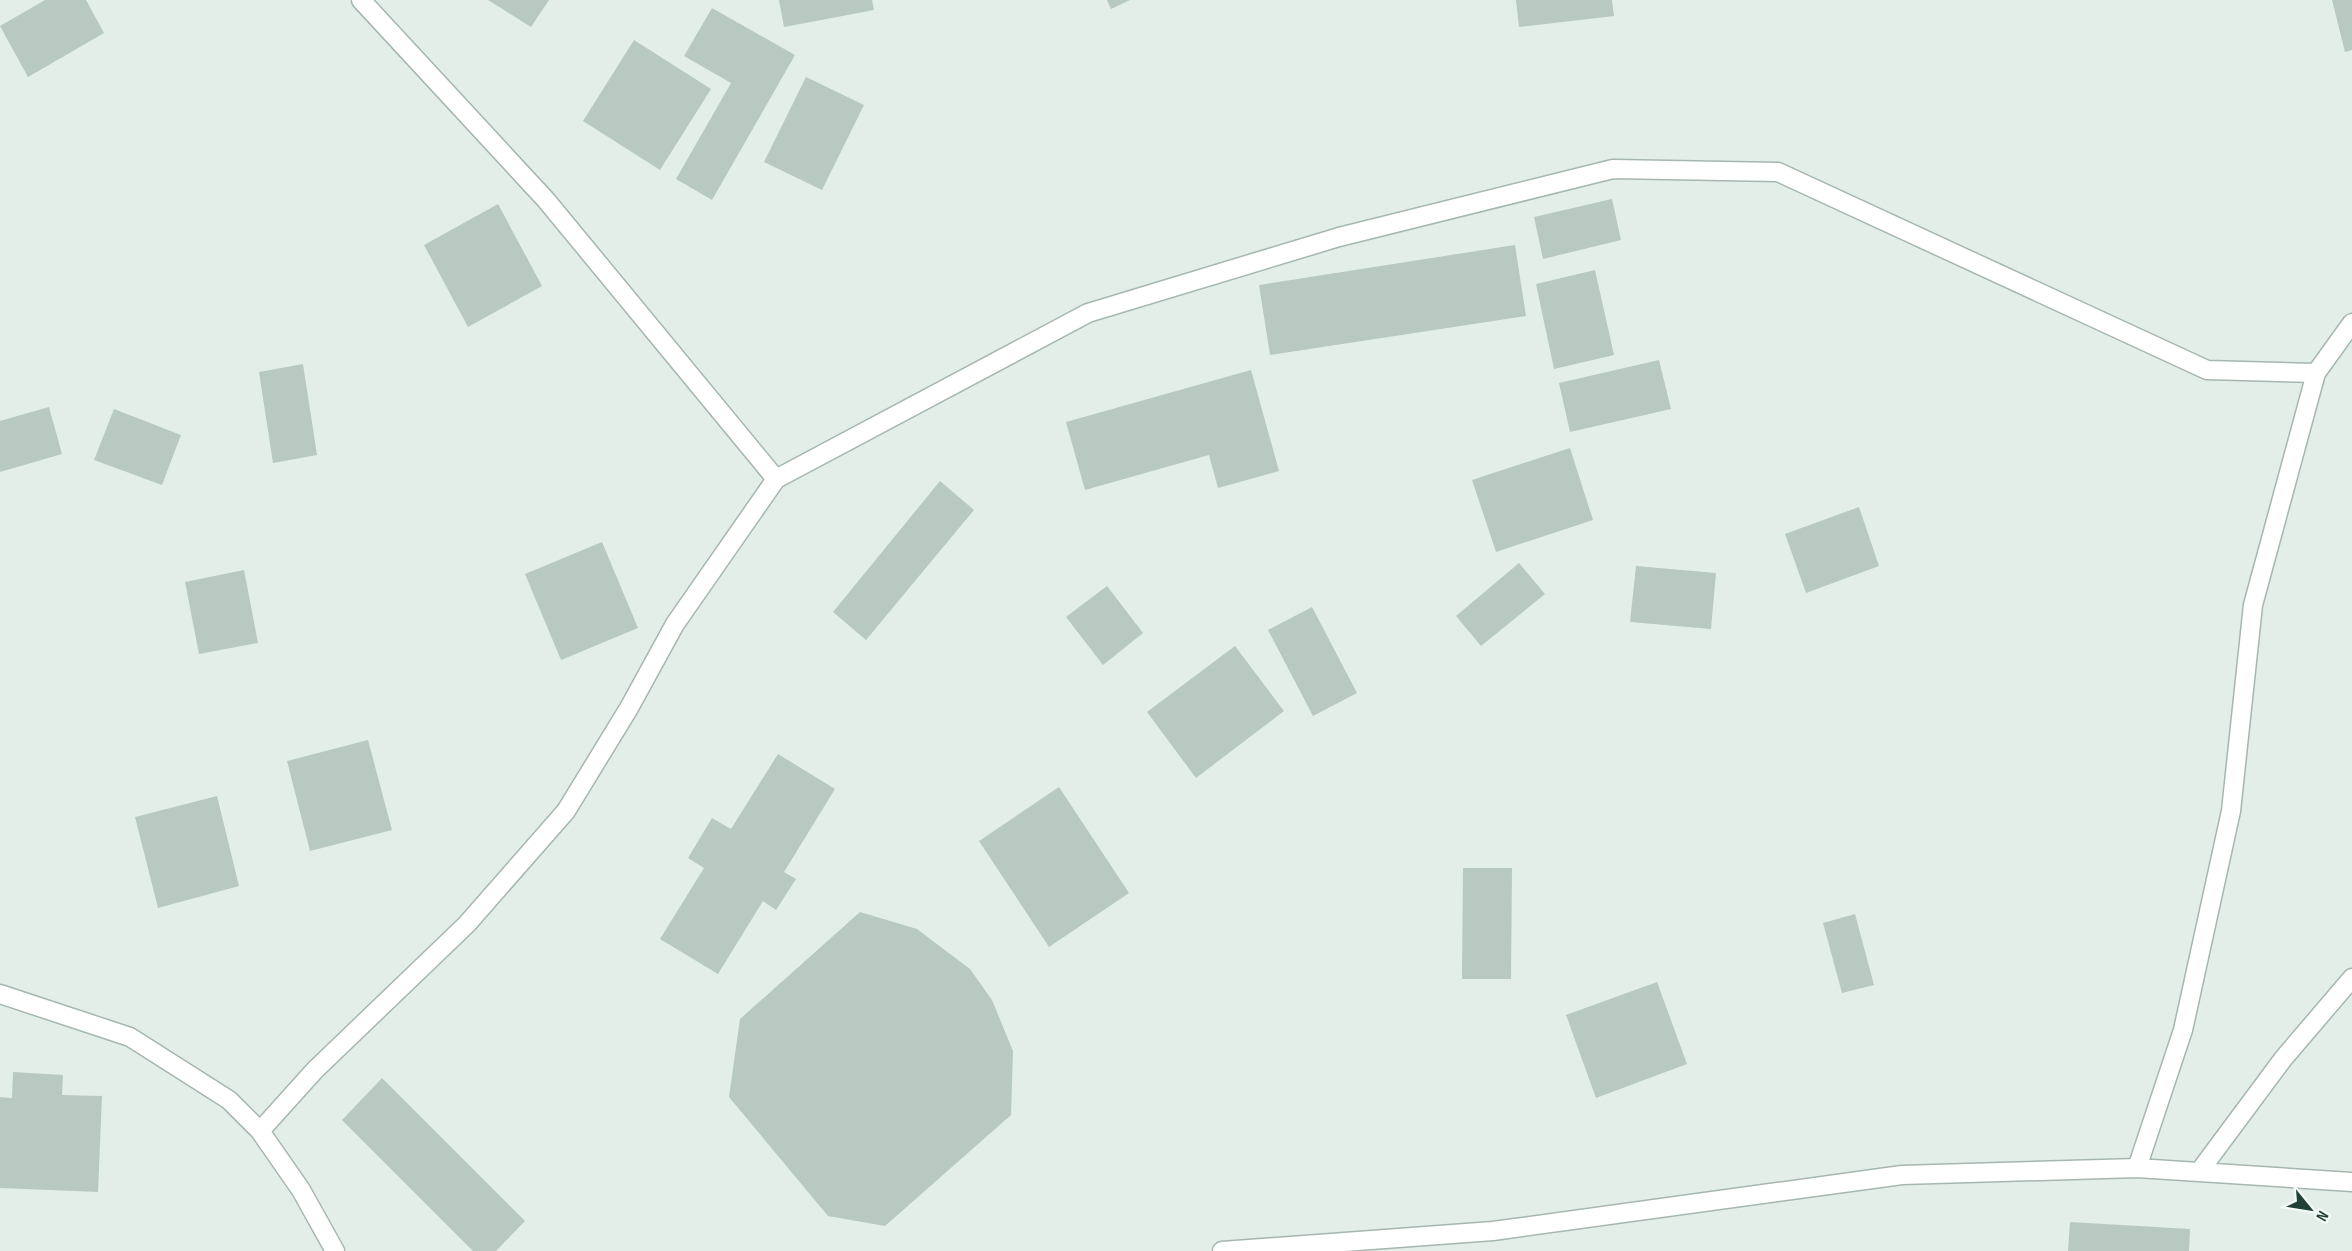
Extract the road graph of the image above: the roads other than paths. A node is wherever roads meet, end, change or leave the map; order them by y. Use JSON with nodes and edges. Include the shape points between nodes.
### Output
{"nodes":[{"id":1,"x":361,"y":0,"type":"edge"},
{"id":2,"x":2352,"y":323,"type":"edge"},
{"id":3,"x":2316,"y":374,"type":"junction"},
{"id":4,"x":776,"y":479,"type":"junction"},
{"id":5,"x":2352,"y":978,"type":"edge"},
{"id":6,"x":0,"y":994,"type":"edge"},
{"id":7,"x":260,"y":1131,"type":"junction"},
{"id":8,"x":2137,"y":1168,"type":"junction"},
{"id":9,"x":2199,"y":1172,"type":"junction"},
{"id":10,"x":2352,"y":1182,"type":"edge"},
{"id":11,"x":335,"y":1251,"type":"edge"},
{"id":12,"x":1222,"y":1251,"type":"edge"}],
"edges":[{"from":1,"to":4,"type":"street","via":[[546,200]]},
{"from":2,"to":3,"type":"street"},
{"from":3,"to":4,"type":"street","via":[[2207,370],[1778,172],[1613,169],[1339,237],[1088,313]]},
{"from":3,"to":8,"type":"street","via":[[2253,605],[2231,811],[2182,1030]]},
{"from":4,"to":7,"type":"street","via":[[675,624],[566,811],[467,924],[315,1070]]},
{"from":5,"to":9,"type":"street","via":[[2283,1059]]},
{"from":6,"to":7,"type":"street","via":[[130,1037],[229,1100]]},
{"from":7,"to":11,"type":"street","via":[[301,1190]]},
{"from":8,"to":9,"type":"street"},
{"from":8,"to":12,"type":"street","via":[[1902,1175],[1493,1231]]},
{"from":9,"to":10,"type":"street"}]}
